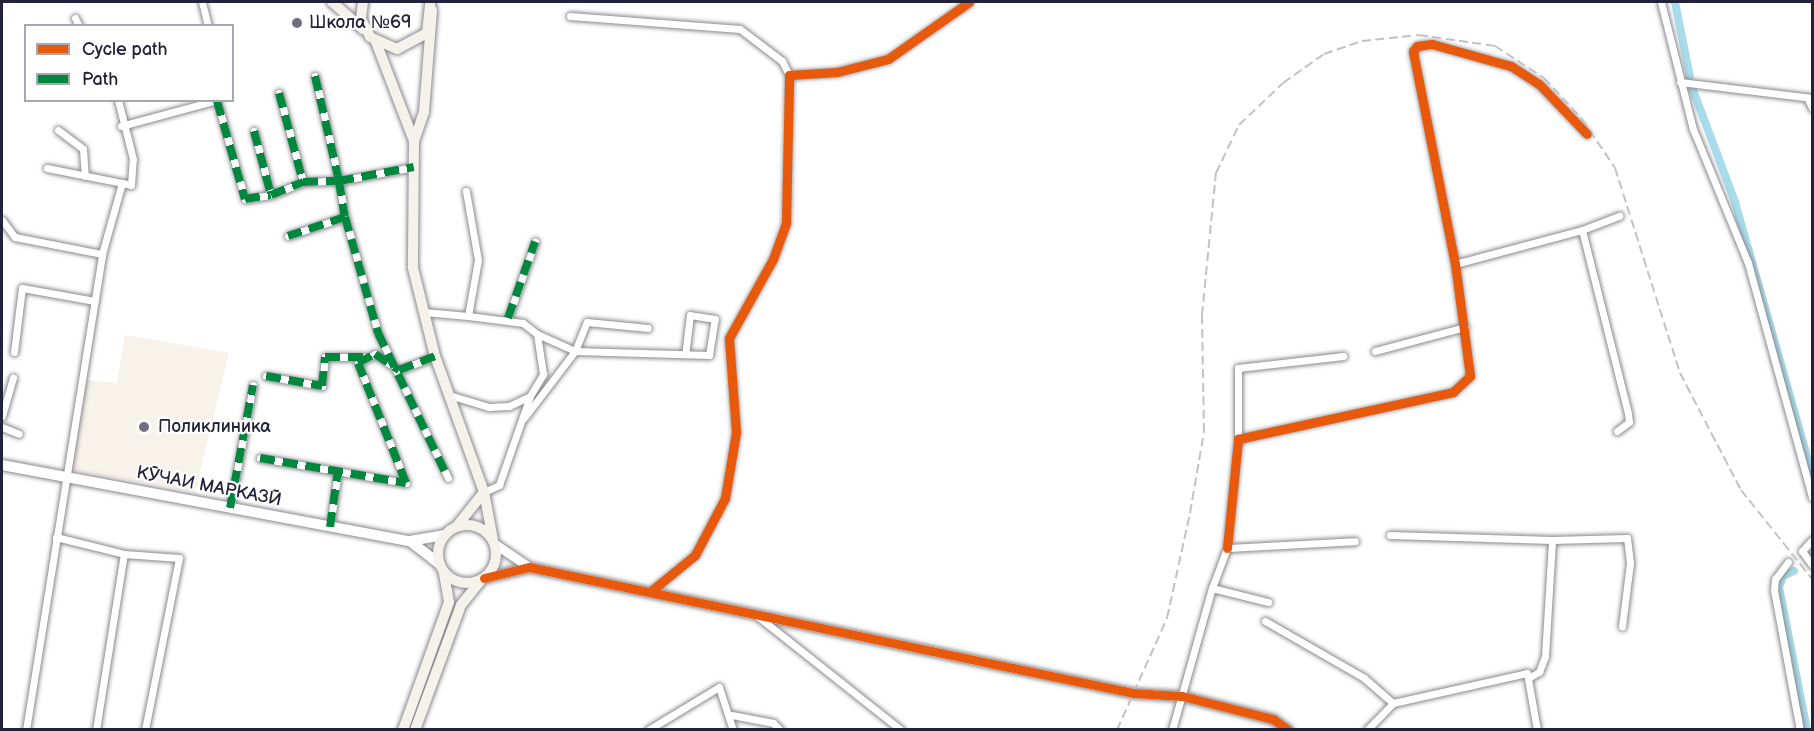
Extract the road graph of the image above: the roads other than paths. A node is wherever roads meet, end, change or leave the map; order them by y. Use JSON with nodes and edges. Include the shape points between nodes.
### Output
{"nodes":[{"id":1,"x":202,"y":2,"type":"edge"},
{"id":2,"x":332,"y":2,"type":"edge"},
{"id":3,"x":363,"y":2,"type":"edge"},
{"id":4,"x":969,"y":2,"type":"edge"},
{"id":5,"x":1661,"y":2,"type":"edge"},
{"id":6,"x":431,"y":6,"type":"edge"},
{"id":7,"x":570,"y":16,"type":"dead end"},
{"id":8,"x":208,"y":24,"type":"edge"},
{"id":9,"x":365,"y":30,"type":"junction"},
{"id":10,"x":376,"y":42,"type":"junction"},
{"id":11,"x":789,"y":75,"type":"junction"},
{"id":12,"x":315,"y":76,"type":"dead end"},
{"id":13,"x":1680,"y":82,"type":"junction"},
{"id":14,"x":279,"y":93,"type":"dead end"},
{"id":15,"x":1810,"y":98,"type":"edge"},
{"id":16,"x":118,"y":102,"type":"edge"},
{"id":17,"x":213,"y":102,"type":"edge"},
{"id":18,"x":217,"y":102,"type":"edge"},
{"id":19,"x":1812,"y":108,"type":"edge"},
{"id":20,"x":121,"y":126,"type":"junction"},
{"id":21,"x":58,"y":130,"type":"dead end"},
{"id":22,"x":254,"y":131,"type":"dead end"},
{"id":23,"x":1587,"y":134,"type":"dead end"},
{"id":24,"x":414,"y":141,"type":"junction"},
{"id":25,"x":414,"y":167,"type":"junction"},
{"id":26,"x":47,"y":168,"type":"dead end"},
{"id":27,"x":85,"y":177,"type":"junction"},
{"id":28,"x":339,"y":181,"type":"junction"},
{"id":29,"x":303,"y":182,"type":"junction"},
{"id":30,"x":122,"y":183,"type":"junction"},
{"id":31,"x":466,"y":190,"type":"dead end"},
{"id":32,"x":271,"y":195,"type":"junction"},
{"id":33,"x":1619,"y":216,"type":"dead end"},
{"id":34,"x":345,"y":218,"type":"junction"},
{"id":35,"x":2,"y":220,"type":"edge"},
{"id":36,"x":1582,"y":230,"type":"junction"},
{"id":37,"x":288,"y":236,"type":"dead end"},
{"id":38,"x":535,"y":242,"type":"dead end"},
{"id":39,"x":102,"y":254,"type":"junction"},
{"id":40,"x":1455,"y":264,"type":"junction"},
{"id":41,"x":95,"y":301,"type":"junction"},
{"id":42,"x":424,"y":312,"type":"junction"},
{"id":43,"x":468,"y":316,"type":"junction"},
{"id":44,"x":508,"y":318,"type":"junction"},
{"id":45,"x":1465,"y":327,"type":"junction"},
{"id":46,"x":648,"y":328,"type":"dead end"},
{"id":47,"x":537,"y":334,"type":"junction"},
{"id":48,"x":575,"y":351,"type":"junction"},
{"id":49,"x":1375,"y":351,"type":"dead end"},
{"id":50,"x":14,"y":352,"type":"dead end"},
{"id":51,"x":685,"y":354,"type":"junction"},
{"id":52,"x":435,"y":356,"type":"junction"},
{"id":53,"x":1343,"y":356,"type":"dead end"},
{"id":54,"x":363,"y":357,"type":"junction"},
{"id":55,"x":399,"y":370,"type":"junction"},
{"id":56,"x":266,"y":376,"type":"dead end"},
{"id":57,"x":13,"y":378,"type":"dead end"},
{"id":58,"x":254,"y":385,"type":"dead end"},
{"id":59,"x":449,"y":395,"type":"junction"},
{"id":60,"x":530,"y":396,"type":"junction"},
{"id":61,"x":4,"y":401,"type":"edge"},
{"id":62,"x":2,"y":416,"type":"edge"},
{"id":63,"x":524,"y":418,"type":"junction"},
{"id":64,"x":2,"y":427,"type":"edge"},
{"id":65,"x":1617,"y":431,"type":"dead end"},
{"id":66,"x":19,"y":434,"type":"dead end"},
{"id":67,"x":1238,"y":438,"type":"junction"},
{"id":68,"x":261,"y":458,"type":"dead end"},
{"id":69,"x":2,"y":465,"type":"edge"},
{"id":70,"x":338,"y":471,"type":"junction"},
{"id":71,"x":66,"y":477,"type":"junction"},
{"id":72,"x":448,"y":478,"type":"dead end"},
{"id":73,"x":484,"y":492,"type":"junction"},
{"id":74,"x":1812,"y":497,"type":"edge"},
{"id":75,"x":230,"y":508,"type":"junction"},
{"id":76,"x":457,"y":526,"type":"junction"},
{"id":77,"x":330,"y":527,"type":"junction"},
{"id":78,"x":1390,"y":535,"type":"dead end"},
{"id":79,"x":443,"y":536,"type":"junction"},
{"id":80,"x":56,"y":537,"type":"junction"},
{"id":81,"x":1552,"y":540,"type":"junction"},
{"id":82,"x":1812,"y":540,"type":"edge"},
{"id":83,"x":1355,"y":541,"type":"dead end"},
{"id":84,"x":410,"y":542,"type":"junction"},
{"id":85,"x":494,"y":542,"type":"junction"},
{"id":86,"x":1227,"y":548,"type":"junction"},
{"id":87,"x":124,"y":554,"type":"junction"},
{"id":88,"x":1788,"y":562,"type":"dead end"},
{"id":89,"x":1812,"y":565,"type":"edge"},
{"id":90,"x":529,"y":567,"type":"junction"},
{"id":91,"x":441,"y":568,"type":"junction"},
{"id":92,"x":483,"y":579,"type":"junction"},
{"id":93,"x":1212,"y":588,"type":"junction"},
{"id":94,"x":651,"y":591,"type":"junction"},
{"id":95,"x":1268,"y":602,"type":"dead end"},
{"id":96,"x":754,"y":613,"type":"junction"},
{"id":97,"x":1264,"y":621,"type":"dead end"},
{"id":98,"x":1622,"y":626,"type":"dead end"},
{"id":99,"x":1528,"y":678,"type":"junction"},
{"id":100,"x":1182,"y":696,"type":"junction"},
{"id":101,"x":1393,"y":703,"type":"junction"},
{"id":102,"x":732,"y":715,"type":"junction"},
{"id":103,"x":26,"y":729,"type":"edge"},
{"id":104,"x":96,"y":729,"type":"edge"},
{"id":105,"x":145,"y":729,"type":"edge"},
{"id":106,"x":403,"y":729,"type":"edge"},
{"id":107,"x":414,"y":729,"type":"edge"},
{"id":108,"x":648,"y":729,"type":"edge"},
{"id":109,"x":734,"y":729,"type":"edge"},
{"id":110,"x":780,"y":729,"type":"edge"},
{"id":111,"x":901,"y":729,"type":"edge"},
{"id":112,"x":1172,"y":729,"type":"edge"},
{"id":113,"x":1288,"y":729,"type":"edge"},
{"id":114,"x":1367,"y":729,"type":"edge"},
{"id":115,"x":1537,"y":729,"type":"edge"},
{"id":116,"x":1800,"y":729,"type":"edge"}],
"edges":[{"from":1,"to":8,"type":"street"},
{"from":2,"to":9,"type":"main road"},
{"from":3,"to":9,"type":"main road"},
{"from":4,"to":11,"type":"street","via":[[888,60],[837,72]]},
{"from":5,"to":13,"type":"street"},
{"from":6,"to":10,"type":"main road","via":[[419,41],[398,49]]},
{"from":6,"to":24,"type":"main road","via":[[424,112]]},
{"from":7,"to":11,"type":"street","via":[[740,29],[782,61]]},
{"from":9,"to":10,"type":"main road"},
{"from":10,"to":24,"type":"main road"},
{"from":11,"to":94,"type":"street","via":[[786,223],[773,260],[729,338],[736,432],[725,498],[695,555]]},
{"from":12,"to":28,"type":"street"},
{"from":13,"to":15,"type":"street"},
{"from":13,"to":74,"type":"street","via":[[1748,263]]},
{"from":14,"to":29,"type":"street"},
{"from":15,"to":19,"type":"street"},
{"from":16,"to":20,"type":"street"},
{"from":17,"to":20,"type":"street"},
{"from":18,"to":32,"type":"street","via":[[245,199]]},
{"from":20,"to":30,"type":"street","via":[[133,159],[131,185]]},
{"from":21,"to":27,"type":"street","via":[[83,149]]},
{"from":22,"to":32,"type":"street"},
{"from":23,"to":40,"type":"street","via":[[1539,84],[1511,66],[1432,44],[1417,46],[1413,51]]},
{"from":24,"to":25,"type":"main road"},
{"from":25,"to":28,"type":"street"},
{"from":25,"to":42,"type":"main road","via":[[413,268]]},
{"from":26,"to":27,"type":"street"},
{"from":27,"to":30,"type":"street"},
{"from":28,"to":29,"type":"street"},
{"from":28,"to":34,"type":"street"},
{"from":29,"to":32,"type":"street"},
{"from":30,"to":39,"type":"street"},
{"from":31,"to":43,"type":"street","via":[[478,260]]},
{"from":33,"to":36,"type":"street"},
{"from":34,"to":37,"type":"street"},
{"from":34,"to":55,"type":"street","via":[[378,333]]},
{"from":35,"to":39,"type":"street","via":[[15,237]]},
{"from":36,"to":40,"type":"street"},
{"from":36,"to":65,"type":"street","via":[[1628,413],[1629,422]]},
{"from":38,"to":44,"type":"street"},
{"from":39,"to":41,"type":"street"},
{"from":40,"to":45,"type":"street"},
{"from":41,"to":50,"type":"street","via":[[22,288]]},
{"from":41,"to":71,"type":"street"},
{"from":42,"to":43,"type":"street"},
{"from":42,"to":52,"type":"main road"},
{"from":43,"to":44,"type":"street"},
{"from":44,"to":47,"type":"street"},
{"from":45,"to":49,"type":"street"},
{"from":45,"to":67,"type":"street","via":[[1470,376],[1453,392]]},
{"from":46,"to":48,"type":"street","via":[[587,322]]},
{"from":47,"to":48,"type":"street"},
{"from":47,"to":60,"type":"street","via":[[543,375]]},
{"from":48,"to":51,"type":"street"},
{"from":48,"to":63,"type":"street"},
{"from":51,"to":51,"type":"street","via":[[709,355],[715,319],[690,315]]},
{"from":52,"to":55,"type":"street"},
{"from":52,"to":59,"type":"main road"},
{"from":53,"to":67,"type":"street","via":[[1238,368]]},
{"from":54,"to":55,"type":"street","via":[[386,357]]},
{"from":54,"to":56,"type":"street","via":[[326,357],[322,386]]},
{"from":54,"to":70,"type":"street","via":[[358,363],[406,483]]},
{"from":55,"to":72,"type":"street"},
{"from":57,"to":61,"type":"street"},
{"from":58,"to":75,"type":"street"},
{"from":59,"to":60,"type":"street","via":[[489,407],[509,406]]},
{"from":59,"to":73,"type":"main road"},
{"from":60,"to":63,"type":"street"},
{"from":61,"to":62,"type":"street"},
{"from":63,"to":73,"type":"street","via":[[499,485]]},
{"from":64,"to":66,"type":"street"},
{"from":67,"to":86,"type":"street"},
{"from":68,"to":70,"type":"street"},
{"from":69,"to":71,"type":"main road","name":"КӮЧАИ МАРКАЗӢ"},
{"from":70,"to":77,"type":"street"},
{"from":71,"to":75,"type":"main road","name":"КӮЧАИ МАРКАЗӢ"},
{"from":71,"to":80,"type":"street"},
{"from":73,"to":76,"type":"main road"},
{"from":73,"to":85,"type":"main road"},
{"from":75,"to":77,"type":"main road","name":"КӮЧАИ МАРКАЗӢ"},
{"from":76,"to":79,"type":"main road"},
{"from":76,"to":85,"type":"main road","via":[[481,528]]},
{"from":77,"to":84,"type":"main road","name":"КӮЧАИ МАРКАЗӢ"},
{"from":78,"to":81,"type":"street"},
{"from":79,"to":84,"type":"main road"},
{"from":79,"to":91,"type":"main road"},
{"from":80,"to":87,"type":"street"},
{"from":80,"to":103,"type":"street"},
{"from":81,"to":98,"type":"street","via":[[1627,538]]},
{"from":81,"to":99,"type":"street","via":[[1545,656],[1539,672]]},
{"from":82,"to":89,"type":"street","via":[[1802,551]]},
{"from":83,"to":86,"type":"street"},
{"from":84,"to":91,"type":"main road"},
{"from":85,"to":90,"type":"street"},
{"from":85,"to":92,"type":"main road","via":[[495,563]]},
{"from":86,"to":93,"type":"street"},
{"from":87,"to":104,"type":"street"},
{"from":87,"to":105,"type":"street","via":[[179,558]]},
{"from":88,"to":116,"type":"street","via":[[1774,579],[1774,590]]},
{"from":90,"to":92,"type":"street"},
{"from":90,"to":94,"type":"street"},
{"from":91,"to":92,"type":"main road","via":[[457,582]]},
{"from":91,"to":106,"type":"main road","via":[[449,602]]},
{"from":92,"to":107,"type":"main road","via":[[460,605]]},
{"from":93,"to":95,"type":"street"},
{"from":93,"to":100,"type":"street"},
{"from":94,"to":96,"type":"street"},
{"from":96,"to":100,"type":"street","via":[[1134,693]]},
{"from":96,"to":111,"type":"street"},
{"from":97,"to":101,"type":"street","via":[[1365,678]]},
{"from":99,"to":101,"type":"street","via":[[1527,673]]},
{"from":99,"to":115,"type":"street"},
{"from":100,"to":112,"type":"street"},
{"from":100,"to":113,"type":"street","via":[[1273,719]]},
{"from":101,"to":114,"type":"street"},
{"from":102,"to":108,"type":"street","via":[[719,687]]},
{"from":102,"to":109,"type":"street"},
{"from":102,"to":110,"type":"street","via":[[773,723]]}]}
